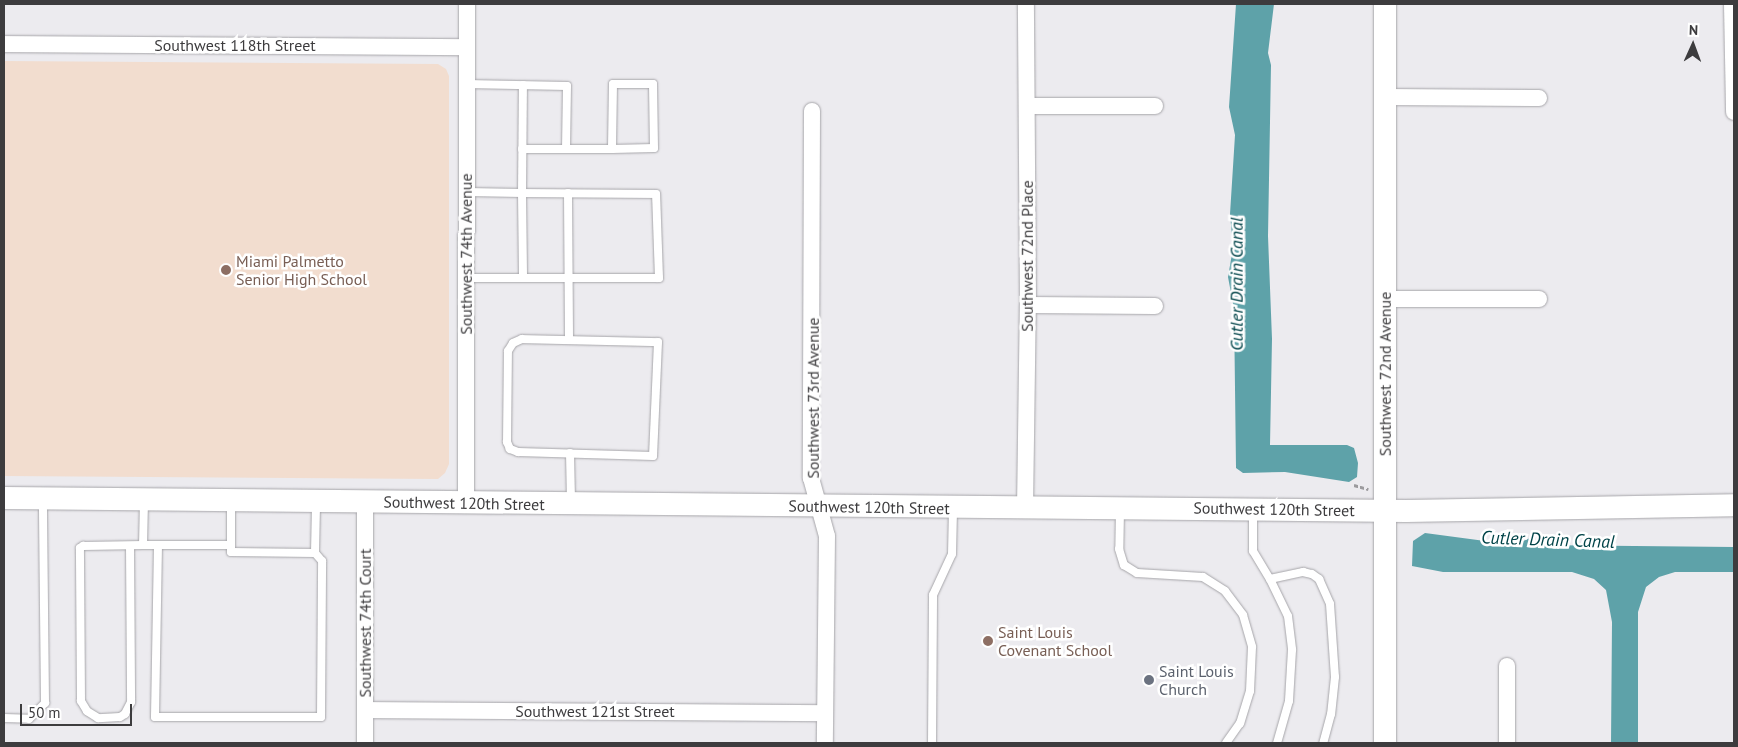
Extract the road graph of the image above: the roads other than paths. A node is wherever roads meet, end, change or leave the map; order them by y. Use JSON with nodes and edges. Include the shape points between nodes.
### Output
{"nodes":[{"id":1,"x":467,"y":4,"type":"edge"},
{"id":2,"x":1026,"y":4,"type":"edge"},
{"id":3,"x":1385,"y":4,"type":"edge"},
{"id":4,"x":1732,"y":4,"type":"edge"},
{"id":5,"x":4,"y":44,"type":"edge"},
{"id":6,"x":467,"y":47,"type":"junction"},
{"id":7,"x":466,"y":84,"type":"junction"},
{"id":8,"x":523,"y":85,"type":"junction"},
{"id":9,"x":1385,"y":97,"type":"junction"},
{"id":10,"x":1539,"y":98,"type":"dead end"},
{"id":11,"x":1027,"y":106,"type":"junction"},
{"id":12,"x":1155,"y":106,"type":"dead end"},
{"id":13,"x":812,"y":111,"type":"dead end"},
{"id":14,"x":1734,"y":112,"type":"edge"},
{"id":15,"x":522,"y":149,"type":"junction"},
{"id":16,"x":566,"y":149,"type":"junction"},
{"id":17,"x":612,"y":149,"type":"junction"},
{"id":18,"x":467,"y":192,"type":"junction"},
{"id":19,"x":522,"y":193,"type":"junction"},
{"id":20,"x":568,"y":193,"type":"junction"},
{"id":21,"x":465,"y":278,"type":"junction"},
{"id":22,"x":523,"y":278,"type":"junction"},
{"id":23,"x":569,"y":278,"type":"junction"},
{"id":24,"x":1384,"y":299,"type":"junction"},
{"id":25,"x":1539,"y":299,"type":"dead end"},
{"id":26,"x":1028,"y":305,"type":"junction"},
{"id":27,"x":1155,"y":306,"type":"dead end"},
{"id":28,"x":569,"y":340,"type":"junction"},
{"id":29,"x":570,"y":454,"type":"junction"},
{"id":30,"x":4,"y":498,"type":"edge"},
{"id":31,"x":43,"y":499,"type":"junction"},
{"id":32,"x":144,"y":500,"type":"junction"},
{"id":33,"x":230,"y":501,"type":"junction"},
{"id":34,"x":316,"y":502,"type":"junction"},
{"id":35,"x":365,"y":502,"type":"junction"},
{"id":36,"x":466,"y":504,"type":"junction"},
{"id":37,"x":571,"y":505,"type":"junction"},
{"id":38,"x":1734,"y":505,"type":"edge"},
{"id":39,"x":817,"y":506,"type":"junction"},
{"id":40,"x":953,"y":507,"type":"junction"},
{"id":41,"x":1025,"y":508,"type":"junction"},
{"id":42,"x":1120,"y":508,"type":"junction"},
{"id":43,"x":1253,"y":509,"type":"junction"},
{"id":44,"x":1385,"y":511,"type":"junction"},
{"id":45,"x":231,"y":544,"type":"junction"},
{"id":46,"x":143,"y":545,"type":"junction"},
{"id":47,"x":158,"y":545,"type":"junction"},
{"id":48,"x":130,"y":546,"type":"junction"},
{"id":49,"x":315,"y":554,"type":"junction"},
{"id":50,"x":1270,"y":578,"type":"junction"},
{"id":51,"x":1507,"y":666,"type":"dead end"},
{"id":52,"x":365,"y":710,"type":"junction"},
{"id":53,"x":825,"y":713,"type":"junction"},
{"id":54,"x":4,"y":718,"type":"edge"},
{"id":55,"x":365,"y":743,"type":"edge"},
{"id":56,"x":826,"y":743,"type":"edge"},
{"id":57,"x":932,"y":743,"type":"edge"},
{"id":58,"x":1226,"y":743,"type":"edge"},
{"id":59,"x":1277,"y":743,"type":"edge"},
{"id":60,"x":1323,"y":743,"type":"edge"},
{"id":61,"x":1385,"y":743,"type":"edge"},
{"id":62,"x":1507,"y":743,"type":"edge"}],
"edges":[{"from":1,"to":6,"type":"street","name":"Southwest 74th Avenue"},
{"from":2,"to":11,"type":"street","name":"Southwest 72nd Place"},
{"from":3,"to":9,"type":"street","name":"Southwest 72nd Avenue"},
{"from":4,"to":14,"type":"street"},
{"from":5,"to":6,"type":"street","name":"Southwest 118th Street"},
{"from":6,"to":7,"type":"street","name":"Southwest 74th Avenue"},
{"from":7,"to":8,"type":"lane"},
{"from":7,"to":18,"type":"street","name":"Southwest 74th Avenue"},
{"from":8,"to":15,"type":"lane"},
{"from":8,"to":16,"type":"lane","via":[[566,86]]},
{"from":9,"to":10,"type":"street"},
{"from":9,"to":24,"type":"street","name":"Southwest 72nd Avenue"},
{"from":11,"to":12,"type":"street"},
{"from":11,"to":26,"type":"street","name":"Southwest 72nd Place"},
{"from":13,"to":39,"type":"street","name":"Southwest 73rd Avenue","via":[[811,478]]},
{"from":15,"to":16,"type":"lane"},
{"from":15,"to":19,"type":"lane"},
{"from":16,"to":17,"type":"lane"},
{"from":17,"to":17,"type":"lane","via":[[654,148],[653,84],[612,84]]},
{"from":18,"to":19,"type":"lane"},
{"from":18,"to":21,"type":"street","name":"Southwest 74th Avenue"},
{"from":19,"to":20,"type":"lane"},
{"from":19,"to":22,"type":"lane"},
{"from":20,"to":23,"type":"lane"},
{"from":20,"to":23,"type":"lane","via":[[656,194],[659,278]]},
{"from":21,"to":22,"type":"lane"},
{"from":21,"to":36,"type":"street","name":"Southwest 74th Avenue"},
{"from":22,"to":23,"type":"lane"},
{"from":23,"to":28,"type":"lane"},
{"from":24,"to":25,"type":"street"},
{"from":24,"to":44,"type":"street","name":"Southwest 72nd Avenue"},
{"from":26,"to":27,"type":"street"},
{"from":26,"to":41,"type":"street","name":"Southwest 72nd Place"},
{"from":28,"to":29,"type":"lane","via":[[522,339],[513,342],[507,361],[507,432],[510,449],[518,452]]},
{"from":28,"to":29,"type":"lane","via":[[658,342],[654,456]]},
{"from":29,"to":37,"type":"lane"},
{"from":30,"to":31,"type":"street","name":"Southwest 120th Street"},
{"from":31,"to":32,"type":"street","name":"Southwest 120th Street"},
{"from":31,"to":54,"type":"lane","via":[[46,703],[29,719]]},
{"from":32,"to":33,"type":"street","name":"Southwest 120th Street"},
{"from":32,"to":46,"type":"lane"},
{"from":33,"to":34,"type":"street","name":"Southwest 120th Street"},
{"from":33,"to":45,"type":"lane"},
{"from":34,"to":35,"type":"street","name":"Southwest 120th Street"},
{"from":34,"to":49,"type":"lane"},
{"from":35,"to":36,"type":"street","name":"Southwest 120th Street"},
{"from":35,"to":52,"type":"street","name":"Southwest 74th Court"},
{"from":36,"to":37,"type":"street","name":"Southwest 120th Street"},
{"from":37,"to":39,"type":"street","name":"Southwest 120th Street"},
{"from":38,"to":44,"type":"street","name":"Southwest 120th Street"},
{"from":39,"to":40,"type":"street","name":"Southwest 120th Street"},
{"from":39,"to":53,"type":"street","name":"Southwest 73rd Avenue","via":[[827,536]]},
{"from":40,"to":41,"type":"street","name":"Southwest 120th Street"},
{"from":40,"to":57,"type":"lane","via":[[952,554],[933,595]]},
{"from":41,"to":42,"type":"street","name":"Southwest 120th Street"},
{"from":42,"to":43,"type":"street","name":"Southwest 120th Street"},
{"from":42,"to":58,"type":"lane","via":[[1119,549],[1124,565],[1137,573],[1203,578],[1225,591],[1243,615],[1252,647],[1250,691],[1240,723]]},
{"from":43,"to":44,"type":"street","name":"Southwest 120th Street"},
{"from":43,"to":50,"type":"lane","via":[[1253,551]]},
{"from":44,"to":61,"type":"street","name":"Southwest 72nd Avenue"},
{"from":45,"to":47,"type":"lane"},
{"from":45,"to":49,"type":"lane","via":[[231,552]]},
{"from":46,"to":47,"type":"lane"},
{"from":46,"to":48,"type":"lane"},
{"from":47,"to":49,"type":"lane","via":[[155,717],[321,717],[322,562]]},
{"from":48,"to":48,"type":"lane","via":[[80,548],[81,701],[87,711],[98,718],[120,717],[126,714],[131,702]]},
{"from":50,"to":59,"type":"lane","via":[[1288,616],[1292,650],[1289,701]]},
{"from":50,"to":60,"type":"lane","via":[[1312,574],[1326,592],[1333,625],[1334,677],[1331,714]]},
{"from":51,"to":62,"type":"street"},
{"from":52,"to":53,"type":"street","name":"Southwest 121st Street"},
{"from":52,"to":55,"type":"street","name":"Southwest 74th Court"},
{"from":53,"to":56,"type":"street","name":"Southwest 73rd Avenue"}]}
